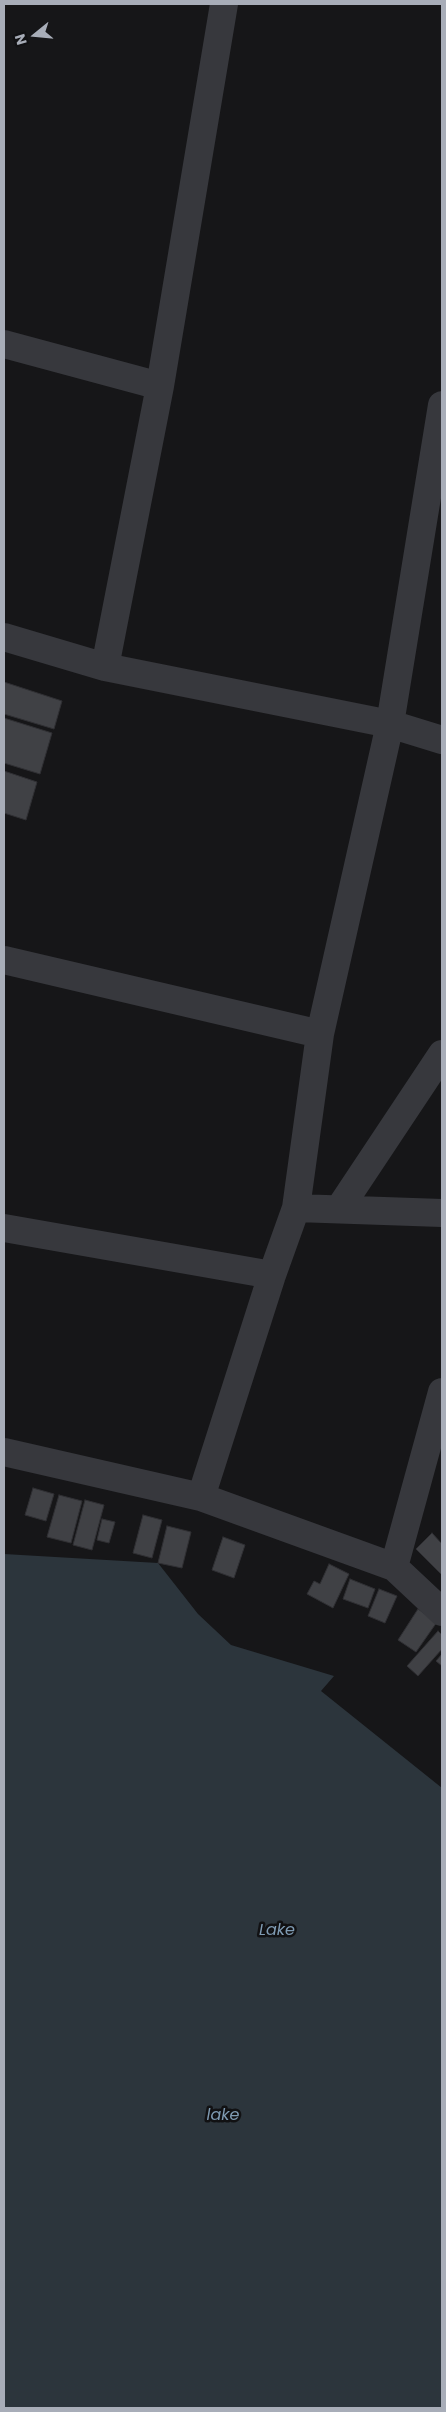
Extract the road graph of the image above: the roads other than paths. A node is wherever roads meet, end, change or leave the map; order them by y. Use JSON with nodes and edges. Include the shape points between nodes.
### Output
{"nodes":[{"id":1,"x":224,"y":4,"type":"edge"},
{"id":2,"x":4,"y":344,"type":"edge"},
{"id":3,"x":160,"y":386,"type":"junction"},
{"id":4,"x":442,"y":405,"type":"edge"},
{"id":5,"x":4,"y":638,"type":"edge"},
{"id":6,"x":105,"y":667,"type":"junction"},
{"id":7,"x":390,"y":724,"type":"junction"},
{"id":8,"x":442,"y":740,"type":"edge"},
{"id":9,"x":4,"y":960,"type":"edge"},
{"id":10,"x":320,"y":1034,"type":"junction"},
{"id":11,"x":442,"y":1054,"type":"edge"},
{"id":12,"x":296,"y":1208,"type":"junction"},
{"id":13,"x":339,"y":1209,"type":"junction"},
{"id":14,"x":442,"y":1212,"type":"edge"},
{"id":15,"x":4,"y":1228,"type":"edge"},
{"id":16,"x":272,"y":1275,"type":"junction"},
{"id":17,"x":442,"y":1392,"type":"edge"},
{"id":18,"x":4,"y":1452,"type":"edge"},
{"id":19,"x":201,"y":1497,"type":"junction"},
{"id":20,"x":394,"y":1567,"type":"junction"},
{"id":21,"x":442,"y":1612,"type":"edge"}],
"edges":[{"from":1,"to":3,"type":"street"},
{"from":2,"to":3,"type":"street"},
{"from":3,"to":6,"type":"street"},
{"from":4,"to":7,"type":"street"},
{"from":5,"to":6,"type":"street"},
{"from":6,"to":7,"type":"street"},
{"from":7,"to":8,"type":"street"},
{"from":7,"to":10,"type":"street"},
{"from":9,"to":10,"type":"street"},
{"from":10,"to":12,"type":"street"},
{"from":11,"to":13,"type":"street"},
{"from":12,"to":13,"type":"street"},
{"from":12,"to":16,"type":"street"},
{"from":13,"to":14,"type":"street"},
{"from":15,"to":16,"type":"street"},
{"from":16,"to":19,"type":"street"},
{"from":17,"to":20,"type":"street"},
{"from":18,"to":19,"type":"street"},
{"from":19,"to":20,"type":"street"},
{"from":20,"to":21,"type":"street"}]}
